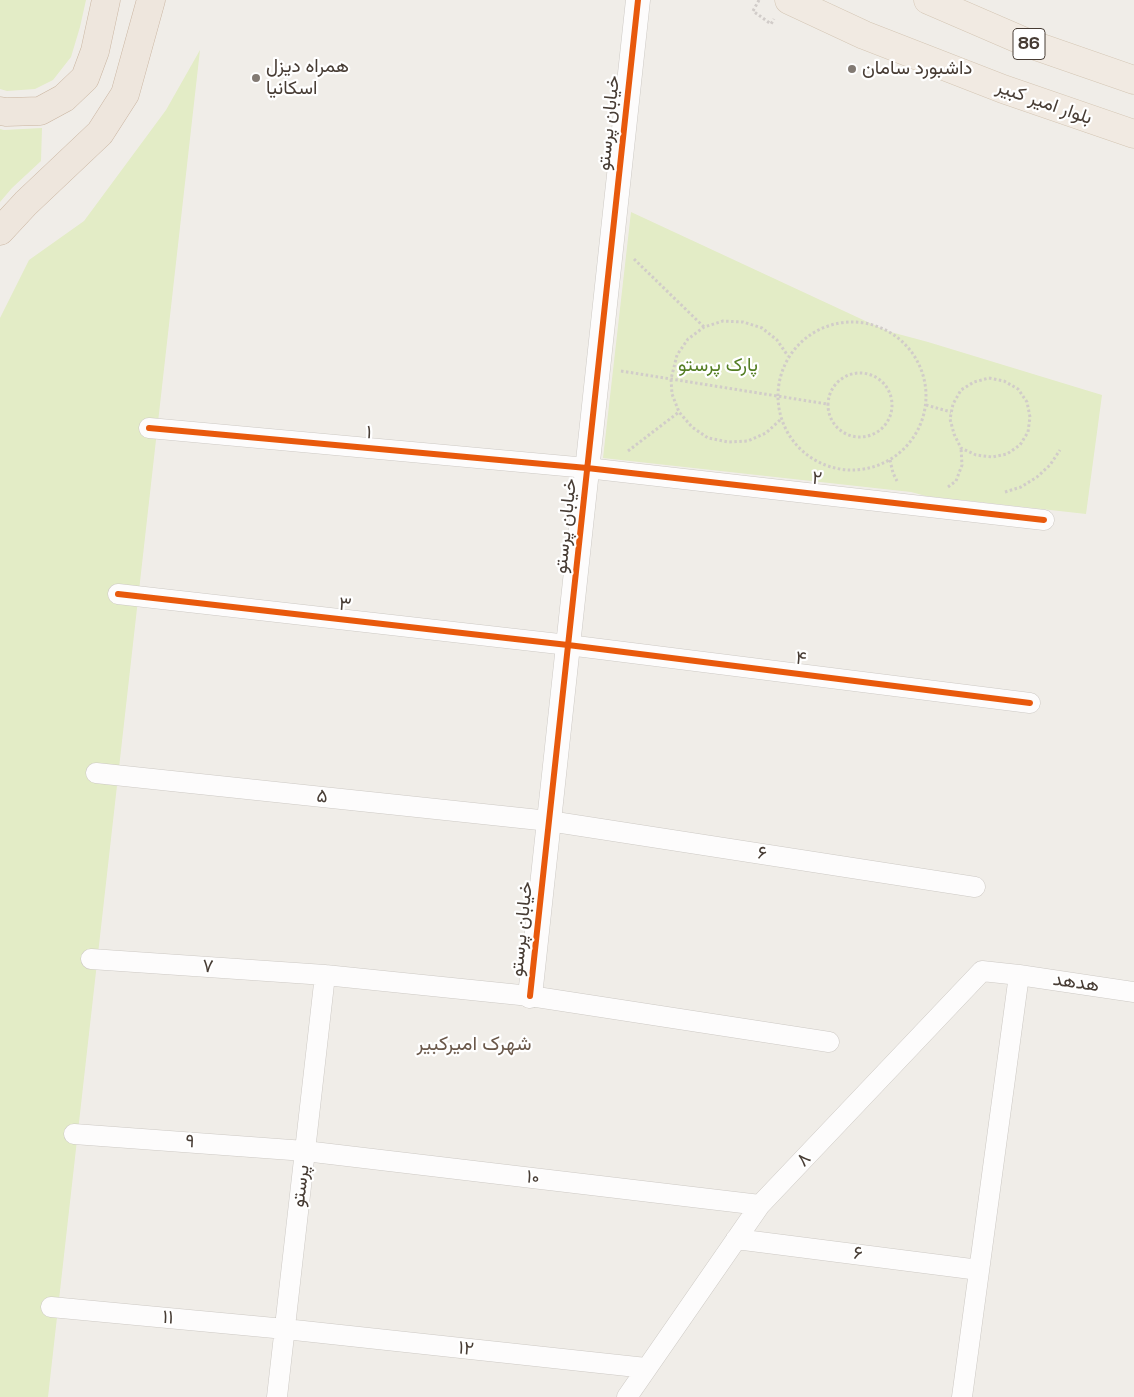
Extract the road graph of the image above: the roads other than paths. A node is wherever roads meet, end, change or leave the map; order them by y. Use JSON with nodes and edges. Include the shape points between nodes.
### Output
{"nodes":[{"id":1,"x":106,"y":0,"type":"edge"},
{"id":2,"x":151,"y":0,"type":"edge"},
{"id":3,"x":638,"y":0,"type":"edge"},
{"id":4,"x":789,"y":0,"type":"edge"},
{"id":5,"x":928,"y":0,"type":"edge"},
{"id":6,"x":1134,"y":80,"type":"edge"},
{"id":7,"x":0,"y":111,"type":"edge"},
{"id":8,"x":1134,"y":134,"type":"edge"},
{"id":9,"x":0,"y":231,"type":"edge"},
{"id":10,"x":149,"y":428,"type":"dead end"},
{"id":11,"x":595,"y":469,"type":"junction"},
{"id":12,"x":1044,"y":520,"type":"dead end"},
{"id":13,"x":118,"y":594,"type":"dead end"},
{"id":14,"x":568,"y":645,"type":"junction"},
{"id":15,"x":1030,"y":702,"type":"dead end"},
{"id":16,"x":96,"y":773,"type":"dead end"},
{"id":17,"x":549,"y":821,"type":"junction"},
{"id":18,"x":975,"y":888,"type":"dead end"},
{"id":19,"x":91,"y":959,"type":"dead end"},
{"id":20,"x":325,"y":975,"type":"junction"},
{"id":21,"x":1019,"y":975,"type":"junction"},
{"id":22,"x":1134,"y":992,"type":"edge"},
{"id":23,"x":530,"y":996,"type":"junction"},
{"id":24,"x":829,"y":1042,"type":"dead end"},
{"id":25,"x":74,"y":1134,"type":"dead end"},
{"id":26,"x":305,"y":1151,"type":"junction"},
{"id":27,"x":760,"y":1205,"type":"junction"},
{"id":28,"x":736,"y":1239,"type":"junction"},
{"id":29,"x":979,"y":1270,"type":"junction"},
{"id":30,"x":52,"y":1308,"type":"dead end"},
{"id":31,"x":285,"y":1329,"type":"junction"},
{"id":32,"x":646,"y":1368,"type":"junction"},
{"id":33,"x":277,"y":1397,"type":"edge"},
{"id":34,"x":627,"y":1397,"type":"edge"},
{"id":35,"x":962,"y":1397,"type":"edge"}],
"edges":[{"from":1,"to":7,"type":"highway","via":[[95,51],[85,78],[64,98],[40,111]]},
{"from":2,"to":9,"type":"highway","via":[[124,94],[100,133]]},
{"from":3,"to":11,"type":"street","name":"خیابان پرستو","via":[[598,367]]},
{"from":4,"to":8,"type":"main road","name":"بلوار امیر کبیر","via":[[938,64]]},
{"from":5,"to":6,"type":"main road","number":"86","via":[[1030,44]]},
{"from":10,"to":11,"type":"street","name":"۱"},
{"from":11,"to":12,"type":"street","name":"۲"},
{"from":11,"to":14,"type":"street","name":"خیابان پرستو"},
{"from":13,"to":14,"type":"street","name":"۳"},
{"from":14,"to":15,"type":"street","name":"۴"},
{"from":14,"to":17,"type":"street","name":"خیابان پرستو"},
{"from":16,"to":17,"type":"street","name":"۵"},
{"from":17,"to":18,"type":"street","name":"۶"},
{"from":17,"to":23,"type":"street","name":"خیابان پرستو"},
{"from":19,"to":20,"type":"street","name":"۷"},
{"from":20,"to":23,"type":"street","name":"۷"},
{"from":20,"to":26,"type":"street","name":"پرستو"},
{"from":21,"to":22,"type":"street","name":"هدهد"},
{"from":21,"to":27,"type":"street","name":"۸","via":[[982,971]]},
{"from":21,"to":29,"type":"street"},
{"from":23,"to":24,"type":"street"},
{"from":25,"to":26,"type":"street","name":"۹"},
{"from":26,"to":27,"type":"street","name":"۱۰"},
{"from":26,"to":31,"type":"street","name":"پرستو"},
{"from":27,"to":28,"type":"street","name":"۸"},
{"from":28,"to":29,"type":"street","name":"۶"},
{"from":28,"to":32,"type":"street","name":"۸"},
{"from":29,"to":35,"type":"street"},
{"from":30,"to":31,"type":"street","name":"۱۱"},
{"from":31,"to":32,"type":"street","name":"۱۲"},
{"from":31,"to":33,"type":"street","name":"پرستو"},
{"from":32,"to":34,"type":"street","name":"۸"}]}
